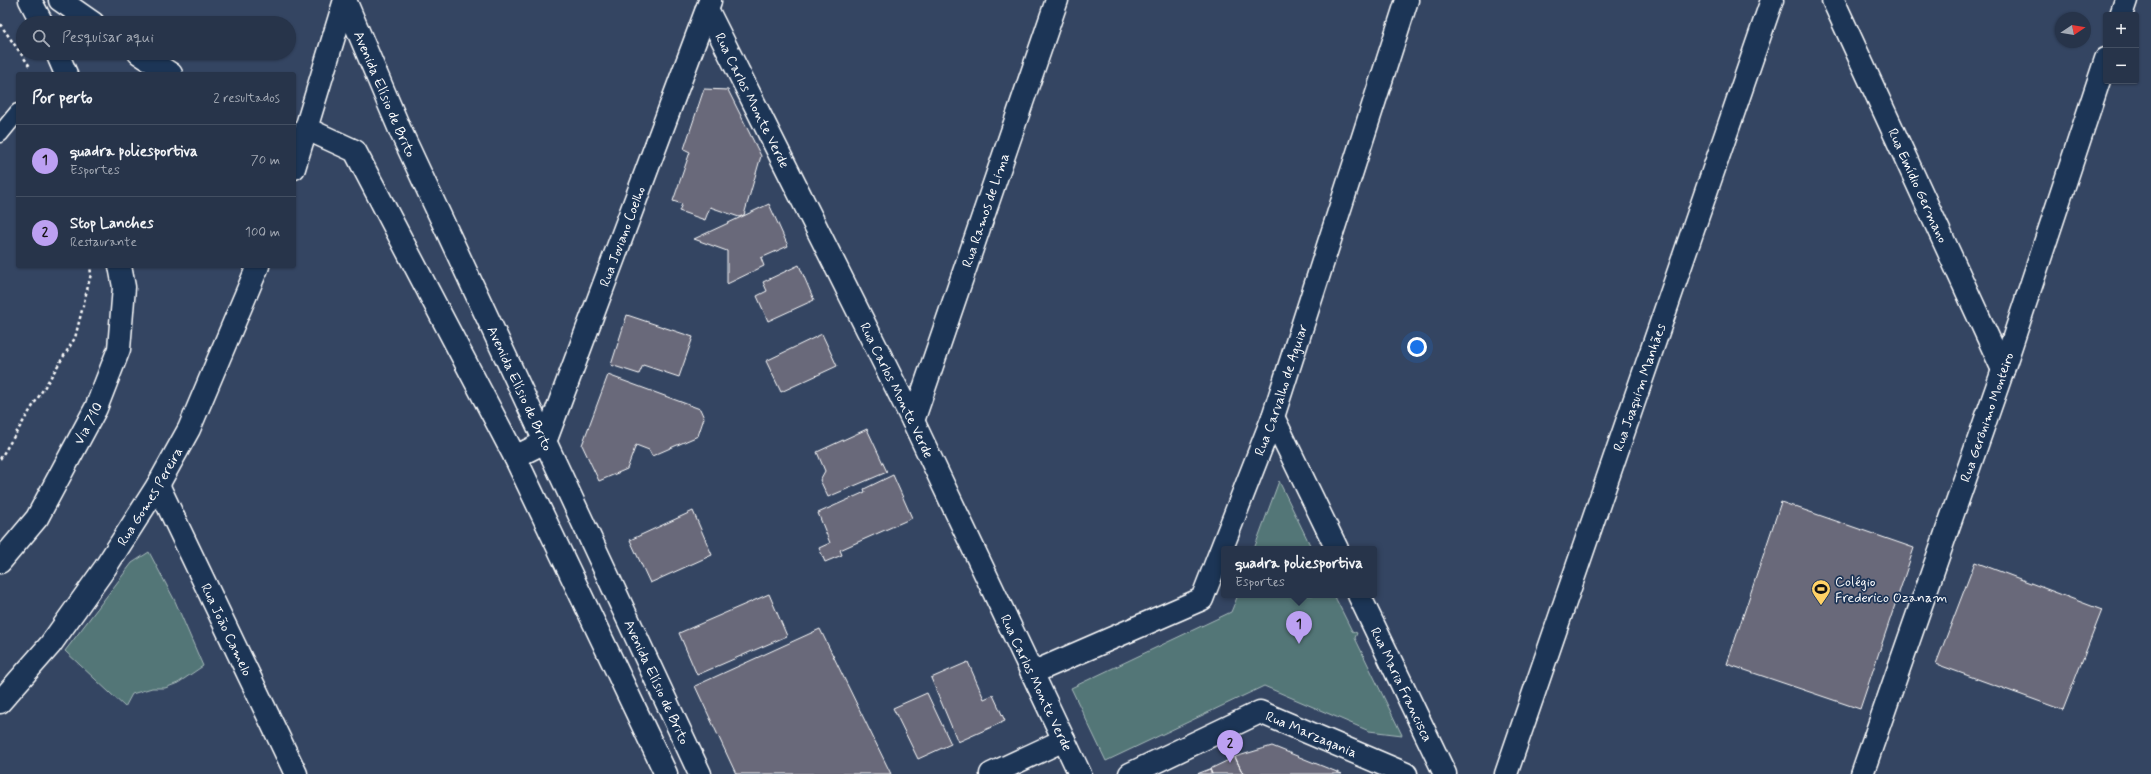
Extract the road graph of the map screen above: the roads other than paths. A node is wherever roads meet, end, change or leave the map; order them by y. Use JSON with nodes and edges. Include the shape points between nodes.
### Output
{"nodes":[{"id":1,"x":30,"y":0,"type":"edge"},
{"id":2,"x":60,"y":0,"type":"edge"},
{"id":3,"x":345,"y":0,"type":"edge"},
{"id":4,"x":1057,"y":0,"type":"edge"},
{"id":5,"x":1407,"y":0,"type":"edge"},
{"id":6,"x":1772,"y":0,"type":"edge"},
{"id":7,"x":1833,"y":0,"type":"edge"},
{"id":8,"x":2126,"y":0,"type":"edge"},
{"id":9,"x":709,"y":5,"type":"edge"},
{"id":10,"x":2122,"y":12,"type":"edge"},
{"id":11,"x":38,"y":16,"type":"edge"},
{"id":12,"x":83,"y":16,"type":"edge"},
{"id":13,"x":150,"y":60,"type":"edge"},
{"id":14,"x":2103,"y":68,"type":"edge"},
{"id":15,"x":168,"y":72,"type":"edge"},
{"id":16,"x":16,"y":114,"type":"edge"},
{"id":17,"x":300,"y":126,"type":"edge"},
{"id":18,"x":0,"y":134,"type":"edge"},
{"id":19,"x":296,"y":154,"type":"edge"},
{"id":20,"x":120,"y":268,"type":"edge"},
{"id":21,"x":257,"y":268,"type":"edge"},
{"id":22,"x":2003,"y":370,"type":"junction"},
{"id":23,"x":1273,"y":417,"type":"junction"},
{"id":24,"x":913,"y":421,"type":"junction"},
{"id":25,"x":545,"y":442,"type":"junction"},
{"id":26,"x":515,"y":457,"type":"junction"},
{"id":27,"x":158,"y":485,"type":"junction"},
{"id":28,"x":1223,"y":546,"type":"edge"},
{"id":29,"x":1336,"y":546,"type":"edge"},
{"id":30,"x":1221,"y":550,"type":"edge"},
{"id":31,"x":0,"y":562,"type":"edge"},
{"id":32,"x":1360,"y":598,"type":"edge"},
{"id":33,"x":1032,"y":673,"type":"junction"},
{"id":34,"x":0,"y":702,"type":"edge"},
{"id":35,"x":1064,"y":740,"type":"junction"},
{"id":36,"x":296,"y":774,"type":"edge"},
{"id":37,"x":666,"y":774,"type":"edge"},
{"id":38,"x":700,"y":774,"type":"edge"},
{"id":39,"x":990,"y":774,"type":"edge"},
{"id":40,"x":1080,"y":774,"type":"edge"},
{"id":41,"x":1130,"y":774,"type":"edge"},
{"id":42,"x":1406,"y":774,"type":"edge"},
{"id":43,"x":1445,"y":774,"type":"edge"},
{"id":44,"x":1506,"y":774,"type":"edge"},
{"id":45,"x":1862,"y":774,"type":"edge"}],
"edges":[{"from":1,"to":11,"type":"street"},
{"from":2,"to":12,"type":"street"},
{"from":3,"to":17,"type":"street"},
{"from":3,"to":25,"type":"street","name":"Avenida Elísio de Brito","via":[[400,130]]},
{"from":4,"to":24,"type":"street","name":"Rua Ramos de Lima"},
{"from":5,"to":23,"type":"street","name":"Rua Carvalho de Aguiar"},
{"from":6,"to":44,"type":"street","name":"Rua Joaquim Manhães"},
{"from":7,"to":22,"type":"street","name":"Rua Emídio Germano"},
{"from":8,"to":10,"type":"street"},
{"from":9,"to":24,"type":"street","name":"Rua Carlos Monte Verde"},
{"from":9,"to":25,"type":"street","name":"Rua Joviano Coelho"},
{"from":13,"to":15,"type":"street"},
{"from":14,"to":22,"type":"street","name":"Rua Gerônimo Monteiro"},
{"from":16,"to":18,"type":"lane"},
{"from":17,"to":19,"type":"street"},
{"from":17,"to":26,"type":"street","via":[[355,151]]},
{"from":20,"to":31,"type":"street","name":"Via 710","via":[[124,287],[119,349],[96,408],[37,518]]},
{"from":21,"to":27,"type":"street","name":"Rua Gomes Pereira","via":[[189,429]]},
{"from":22,"to":45,"type":"street","name":"Rua Gerônimo Monteiro"},
{"from":23,"to":28,"type":"street","name":"Rua Carvalho de Aguiar"},
{"from":23,"to":29,"type":"street"},
{"from":24,"to":33,"type":"street","name":"Rua Carlos Monte Verde"},
{"from":25,"to":26,"type":"street"},
{"from":25,"to":38,"type":"street","name":"Avenida Elísio de Brito"},
{"from":26,"to":37,"type":"street"},
{"from":27,"to":34,"type":"street","name":"Rua Gomes Pereira","via":[[105,568],[50,646]]},
{"from":27,"to":36,"type":"street","name":"Rua João Camelo"},
{"from":30,"to":33,"type":"street","name":"Rua Carvalho de Aguiar","via":[[1202,599]]},
{"from":32,"to":43,"type":"street","name":"Rua Maria Francisca"},
{"from":33,"to":35,"type":"street","name":"Rua Carlos Monte Verde"},
{"from":35,"to":39,"type":"street"},
{"from":35,"to":40,"type":"street","name":"Rua Carlos Monte Verde"},
{"from":41,"to":42,"type":"street","name":"Rua Marzagania","via":[[1260,712]]}]}
